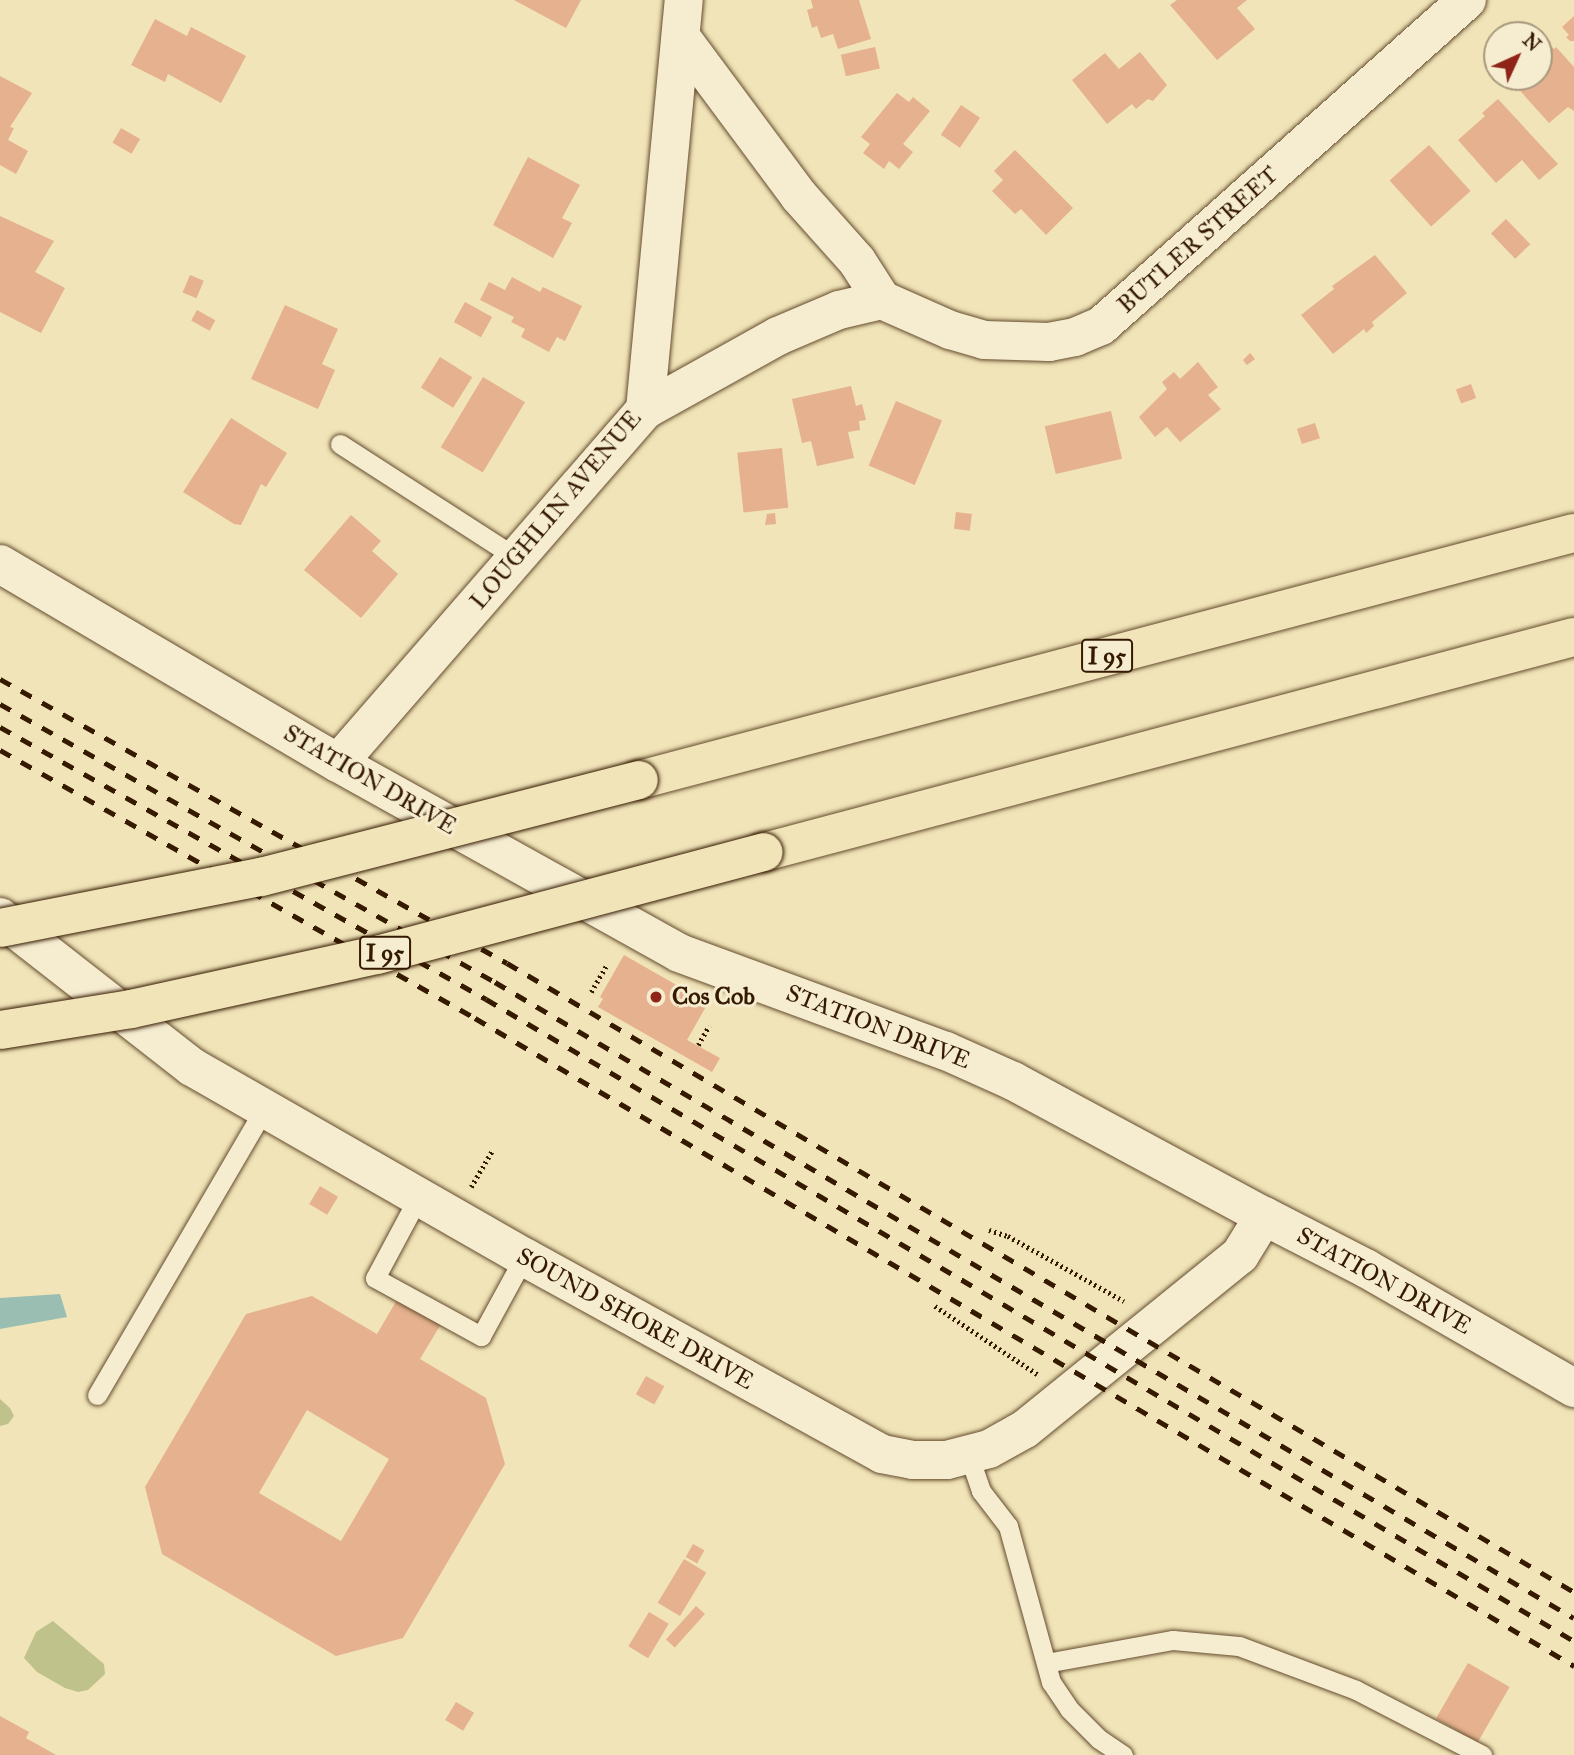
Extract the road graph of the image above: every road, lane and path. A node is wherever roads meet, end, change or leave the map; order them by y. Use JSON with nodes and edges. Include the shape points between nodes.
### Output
{"nodes":[{"id":1,"x":1467,"y":0,"type":"edge"},
{"id":2,"x":683,"y":18,"type":"edge"},
{"id":3,"x":882,"y":300,"type":"junction"},
{"id":4,"x":645,"y":410,"type":"junction"},
{"id":5,"x":340,"y":444,"type":"dead end"},
{"id":6,"x":1574,"y":533,"type":"edge"},
{"id":7,"x":517,"y":558,"type":"junction"},
{"id":8,"x":0,"y":564,"type":"edge"},
{"id":9,"x":1574,"y":637,"type":"edge"},
{"id":10,"x":338,"y":763,"type":"junction"},
{"id":11,"x":0,"y":917,"type":"edge"},
{"id":12,"x":0,"y":928,"type":"edge"},
{"id":13,"x":606,"y":966,"type":"dead end"},
{"id":14,"x":591,"y":992,"type":"dead end"},
{"id":15,"x":709,"y":1026,"type":"dead end"},
{"id":16,"x":0,"y":1030,"type":"edge"},
{"id":17,"x":698,"y":1045,"type":"dead end"},
{"id":18,"x":265,"y":1108,"type":"junction"},
{"id":19,"x":492,"y":1151,"type":"dead end"},
{"id":20,"x":466,"y":1195,"type":"dead end"},
{"id":21,"x":419,"y":1196,"type":"junction"},
{"id":22,"x":1264,"y":1216,"type":"junction"},
{"id":23,"x":989,"y":1230,"type":"dead end"},
{"id":24,"x":524,"y":1257,"type":"junction"},
{"id":25,"x":1124,"y":1300,"type":"dead end"},
{"id":26,"x":936,"y":1306,"type":"dead end"},
{"id":27,"x":1026,"y":1368,"type":"dead end"},
{"id":28,"x":1574,"y":1388,"type":"edge"},
{"id":29,"x":97,"y":1395,"type":"dead end"},
{"id":30,"x":969,"y":1456,"type":"junction"},
{"id":31,"x":1046,"y":1663,"type":"junction"},
{"id":32,"x":1123,"y":1755,"type":"edge"},
{"id":33,"x":1482,"y":1755,"type":"edge"}],
"edges":[{"from":1,"to":3,"type":"street","name":"BUTLER STREET","via":[[1101,327],[1049,342],[984,340]]},
{"from":2,"to":3,"type":"street","via":[[799,196],[857,261]]},
{"from":2,"to":4,"type":"street","name":"LOUGHLIN AVENUE"},
{"from":3,"to":4,"type":"street","via":[[839,310],[778,336]]},
{"from":4,"to":7,"type":"street","name":"LOUGHLIN AVENUE"},
{"from":5,"to":7,"type":"lane"},
{"from":6,"to":12,"type":"highway","number":"I 95","bridge":true,"via":[[261,877]]},
{"from":7,"to":10,"type":"street","name":"LOUGHLIN AVENUE"},
{"from":8,"to":10,"type":"street","name":"STATION DRIVE"},
{"from":9,"to":16,"type":"highway","number":"I 95","bridge":true,"via":[[364,958],[131,1009]]},
{"from":10,"to":22,"type":"street","name":"STATION DRIVE","via":[[679,953],[946,1051],[1013,1081]]},
{"from":11,"to":18,"type":"street","name":"SOUND SHORE DRIVE","via":[[192,1067]]},
{"from":13,"to":14,"type":"path"},
{"from":15,"to":17,"type":"path"},
{"from":18,"to":21,"type":"street","name":"SOUND SHORE DRIVE"},
{"from":18,"to":29,"type":"lane"},
{"from":19,"to":20,"type":"path"},
{"from":21,"to":24,"type":"street","name":"SOUND SHORE DRIVE"},
{"from":21,"to":24,"type":"lane","via":[[375,1278],[481,1336]]},
{"from":22,"to":28,"type":"street","name":"STATION DRIVE","via":[[1367,1269]]},
{"from":22,"to":30,"type":"street","name":"SOUND SHORE DRIVE","via":[[1240,1255],[1055,1406],[1007,1440]]},
{"from":23,"to":25,"type":"path"},
{"from":24,"to":30,"type":"street","name":"SOUND SHORE DRIVE","via":[[864,1446],[912,1460]]},
{"from":26,"to":27,"type":"path"},
{"from":30,"to":31,"type":"lane","via":[[981,1491],[1008,1526]]},
{"from":31,"to":32,"type":"lane","via":[[1051,1682],[1069,1709]]},
{"from":31,"to":33,"type":"lane","via":[[1173,1640],[1239,1646],[1356,1690]]}]}
